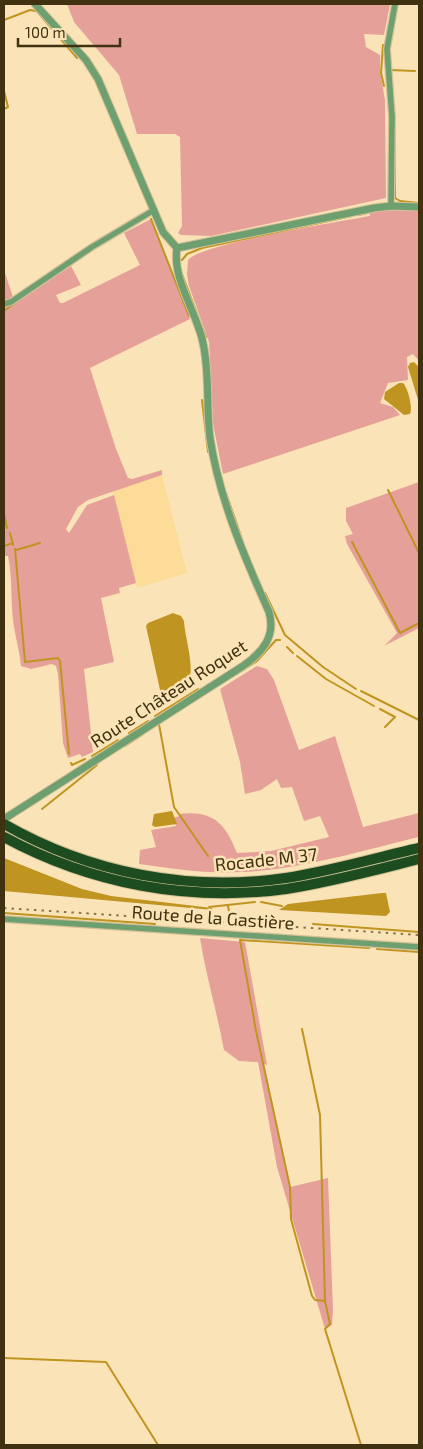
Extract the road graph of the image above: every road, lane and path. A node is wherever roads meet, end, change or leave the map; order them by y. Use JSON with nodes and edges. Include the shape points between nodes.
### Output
{"nodes":[{"id":1,"x":34,"y":4,"type":"edge"},
{"id":2,"x":395,"y":4,"type":"edge"},
{"id":3,"x":391,"y":206,"type":"junction"},
{"id":4,"x":419,"y":207,"type":"edge"},
{"id":5,"x":154,"y":210,"type":"junction"},
{"id":6,"x":177,"y":248,"type":"junction"},
{"id":7,"x":4,"y":304,"type":"edge"},
{"id":8,"x":4,"y":819,"type":"edge"},
{"id":9,"x":4,"y":824,"type":"edge"},
{"id":10,"x":4,"y":837,"type":"edge"},
{"id":11,"x":419,"y":848,"type":"edge"},
{"id":12,"x":416,"y":861,"type":"edge"},
{"id":13,"x":4,"y":919,"type":"edge"},
{"id":14,"x":419,"y":947,"type":"edge"}],
"edges":[{"from":1,"to":5,"type":"street","via":[[86,60],[98,79]]},
{"from":2,"to":3,"type":"street","via":[[387,49],[392,117]]},
{"from":3,"to":4,"type":"street"},
{"from":3,"to":6,"type":"street"},
{"from":5,"to":6,"type":"street","via":[[163,232]]},
{"from":5,"to":7,"type":"street"},
{"from":6,"to":8,"type":"street","name":"Route Château Roquet","via":[[179,274],[204,346],[208,424],[218,475],[268,612],[270,637],[262,650],[243,666]]},
{"from":9,"to":11,"type":"highway","name":"Rocade M 37","via":[[47,846],[97,864],[135,874],[194,882],[286,878]]},
{"from":10,"to":12,"type":"highway","name":"Rocade M 37","via":[[49,859],[94,875],[146,887],[193,893],[241,893],[288,888]]},
{"from":13,"to":14,"type":"street","name":"Route de la Gastière"}]}
